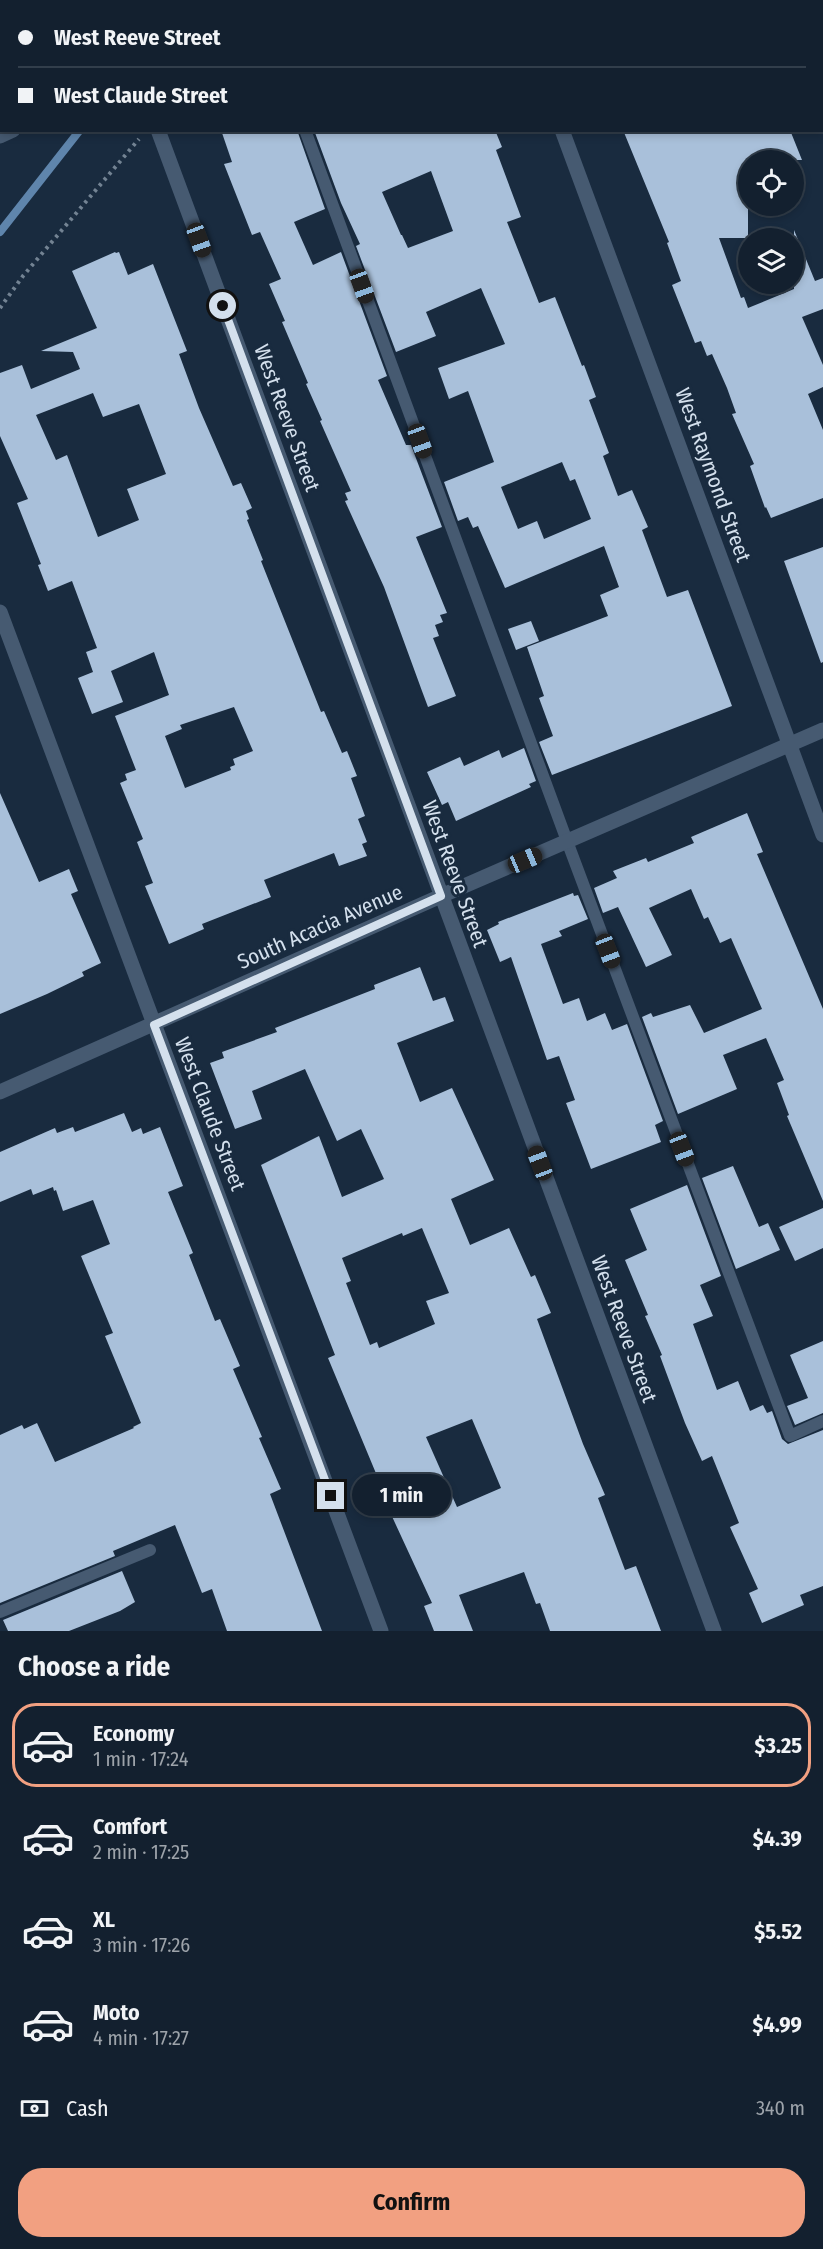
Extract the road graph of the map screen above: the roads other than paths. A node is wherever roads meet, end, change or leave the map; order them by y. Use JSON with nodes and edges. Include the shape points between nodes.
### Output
{"nodes":[{"id":1,"x":159,"y":132,"type":"edge"},
{"id":2,"x":306,"y":132,"type":"edge"},
{"id":3,"x":563,"y":132,"type":"edge"},
{"id":4,"x":0,"y":612,"type":"edge"},
{"id":5,"x":823,"y":730,"type":"edge"},
{"id":6,"x":790,"y":745,"type":"junction"},
{"id":7,"x":823,"y":835,"type":"edge"},
{"id":8,"x":567,"y":841,"type":"junction"},
{"id":9,"x":441,"y":896,"type":"junction"},
{"id":10,"x":154,"y":1025,"type":"junction"},
{"id":11,"x":0,"y":1092,"type":"edge"},
{"id":12,"x":823,"y":1420,"type":"edge"},
{"id":13,"x":150,"y":1550,"type":"dead end"},
{"id":14,"x":0,"y":1612,"type":"edge"},
{"id":15,"x":381,"y":1631,"type":"edge"},
{"id":16,"x":714,"y":1631,"type":"edge"}],
"edges":[{"from":1,"to":9,"type":"street","name":"West Reeve Street"},
{"from":2,"to":8,"type":"lane"},
{"from":3,"to":6,"type":"street","name":"West Raymond Street"},
{"from":4,"to":10,"type":"street","name":"West Claude Street"},
{"from":5,"to":6,"type":"street","name":"South Acacia Avenue"},
{"from":6,"to":7,"type":"street","name":"West Raymond Street"},
{"from":6,"to":8,"type":"street","name":"South Acacia Avenue"},
{"from":8,"to":9,"type":"street","name":"South Acacia Avenue"},
{"from":8,"to":12,"type":"lane","via":[[790,1436]]},
{"from":9,"to":10,"type":"street","name":"South Acacia Avenue"},
{"from":9,"to":16,"type":"street","name":"West Reeve Street"},
{"from":10,"to":11,"type":"street","name":"South Acacia Avenue"},
{"from":10,"to":15,"type":"street","name":"West Claude Street"},
{"from":13,"to":14,"type":"lane"}]}
